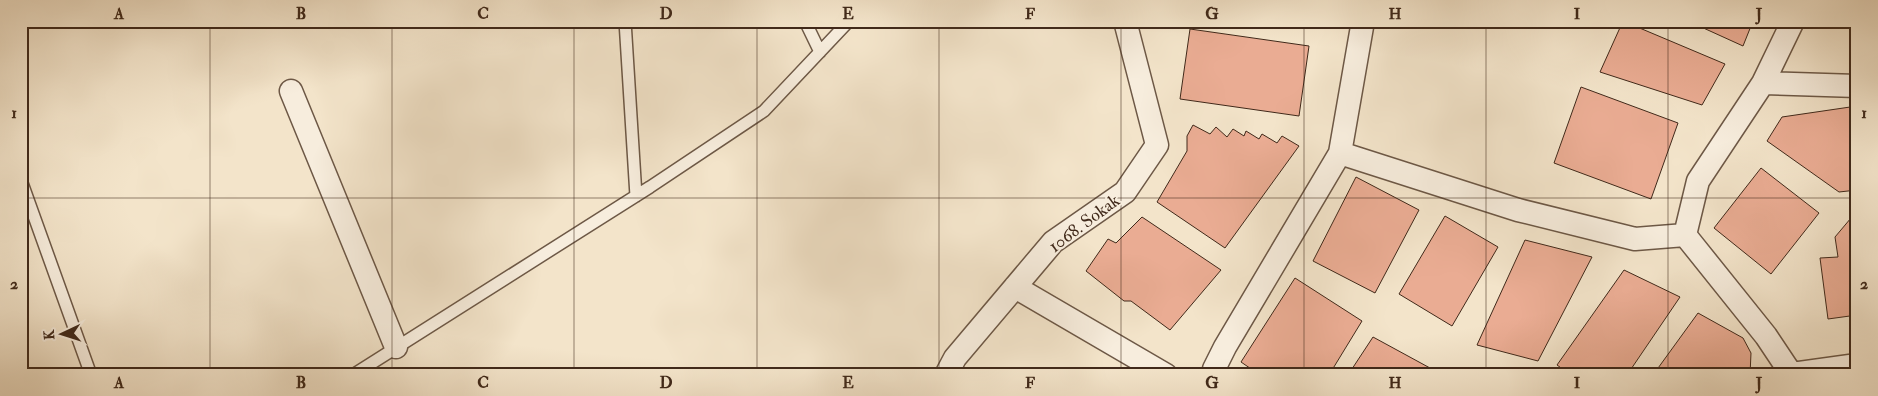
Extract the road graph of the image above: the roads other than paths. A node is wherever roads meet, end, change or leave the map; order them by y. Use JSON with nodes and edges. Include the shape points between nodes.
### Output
{"nodes":[{"id":1,"x":625,"y":21,"type":"edge"},
{"id":2,"x":805,"y":21,"type":"edge"},
{"id":3,"x":849,"y":21,"type":"edge"},
{"id":4,"x":1125,"y":21,"type":"edge"},
{"id":5,"x":1363,"y":21,"type":"edge"},
{"id":6,"x":1793,"y":21,"type":"edge"},
{"id":7,"x":820,"y":52,"type":"junction"},
{"id":8,"x":1763,"y":82,"type":"junction"},
{"id":9,"x":1857,"y":86,"type":"edge"},
{"id":10,"x":291,"y":91,"type":"dead end"},
{"id":11,"x":1340,"y":153,"type":"junction"},
{"id":12,"x":21,"y":180,"type":"edge"},
{"id":13,"x":636,"y":196,"type":"junction"},
{"id":14,"x":1685,"y":235,"type":"junction"},
{"id":15,"x":1015,"y":288,"type":"junction"},
{"id":16,"x":396,"y":348,"type":"junction"},
{"id":17,"x":1857,"y":365,"type":"edge"},
{"id":18,"x":91,"y":375,"type":"edge"},
{"id":19,"x":353,"y":375,"type":"edge"},
{"id":20,"x":946,"y":375,"type":"edge"},
{"id":21,"x":1166,"y":375,"type":"edge"},
{"id":22,"x":1214,"y":375,"type":"edge"},
{"id":23,"x":1792,"y":375,"type":"edge"}],
"edges":[{"from":1,"to":13,"type":"lane"},
{"from":2,"to":7,"type":"lane"},
{"from":3,"to":7,"type":"lane"},
{"from":4,"to":15,"type":"street","name":"1068. Sokak","via":[[1157,145],[1125,192],[1053,242]]},
{"from":5,"to":11,"type":"street"},
{"from":6,"to":8,"type":"street"},
{"from":7,"to":13,"type":"lane","via":[[764,111]]},
{"from":8,"to":9,"type":"street"},
{"from":8,"to":14,"type":"street","via":[[1698,180]]},
{"from":10,"to":16,"type":"street"},
{"from":11,"to":14,"type":"street","via":[[1518,210],[1635,239]]},
{"from":11,"to":22,"type":"street","via":[[1225,347]]},
{"from":12,"to":18,"type":"lane"},
{"from":13,"to":16,"type":"lane"},
{"from":14,"to":23,"type":"street","via":[[1766,336]]},
{"from":15,"to":20,"type":"street","name":"1068. Sokak","via":[[955,358]]},
{"from":15,"to":21,"type":"street"},
{"from":16,"to":19,"type":"lane"},
{"from":17,"to":23,"type":"street"}]}
